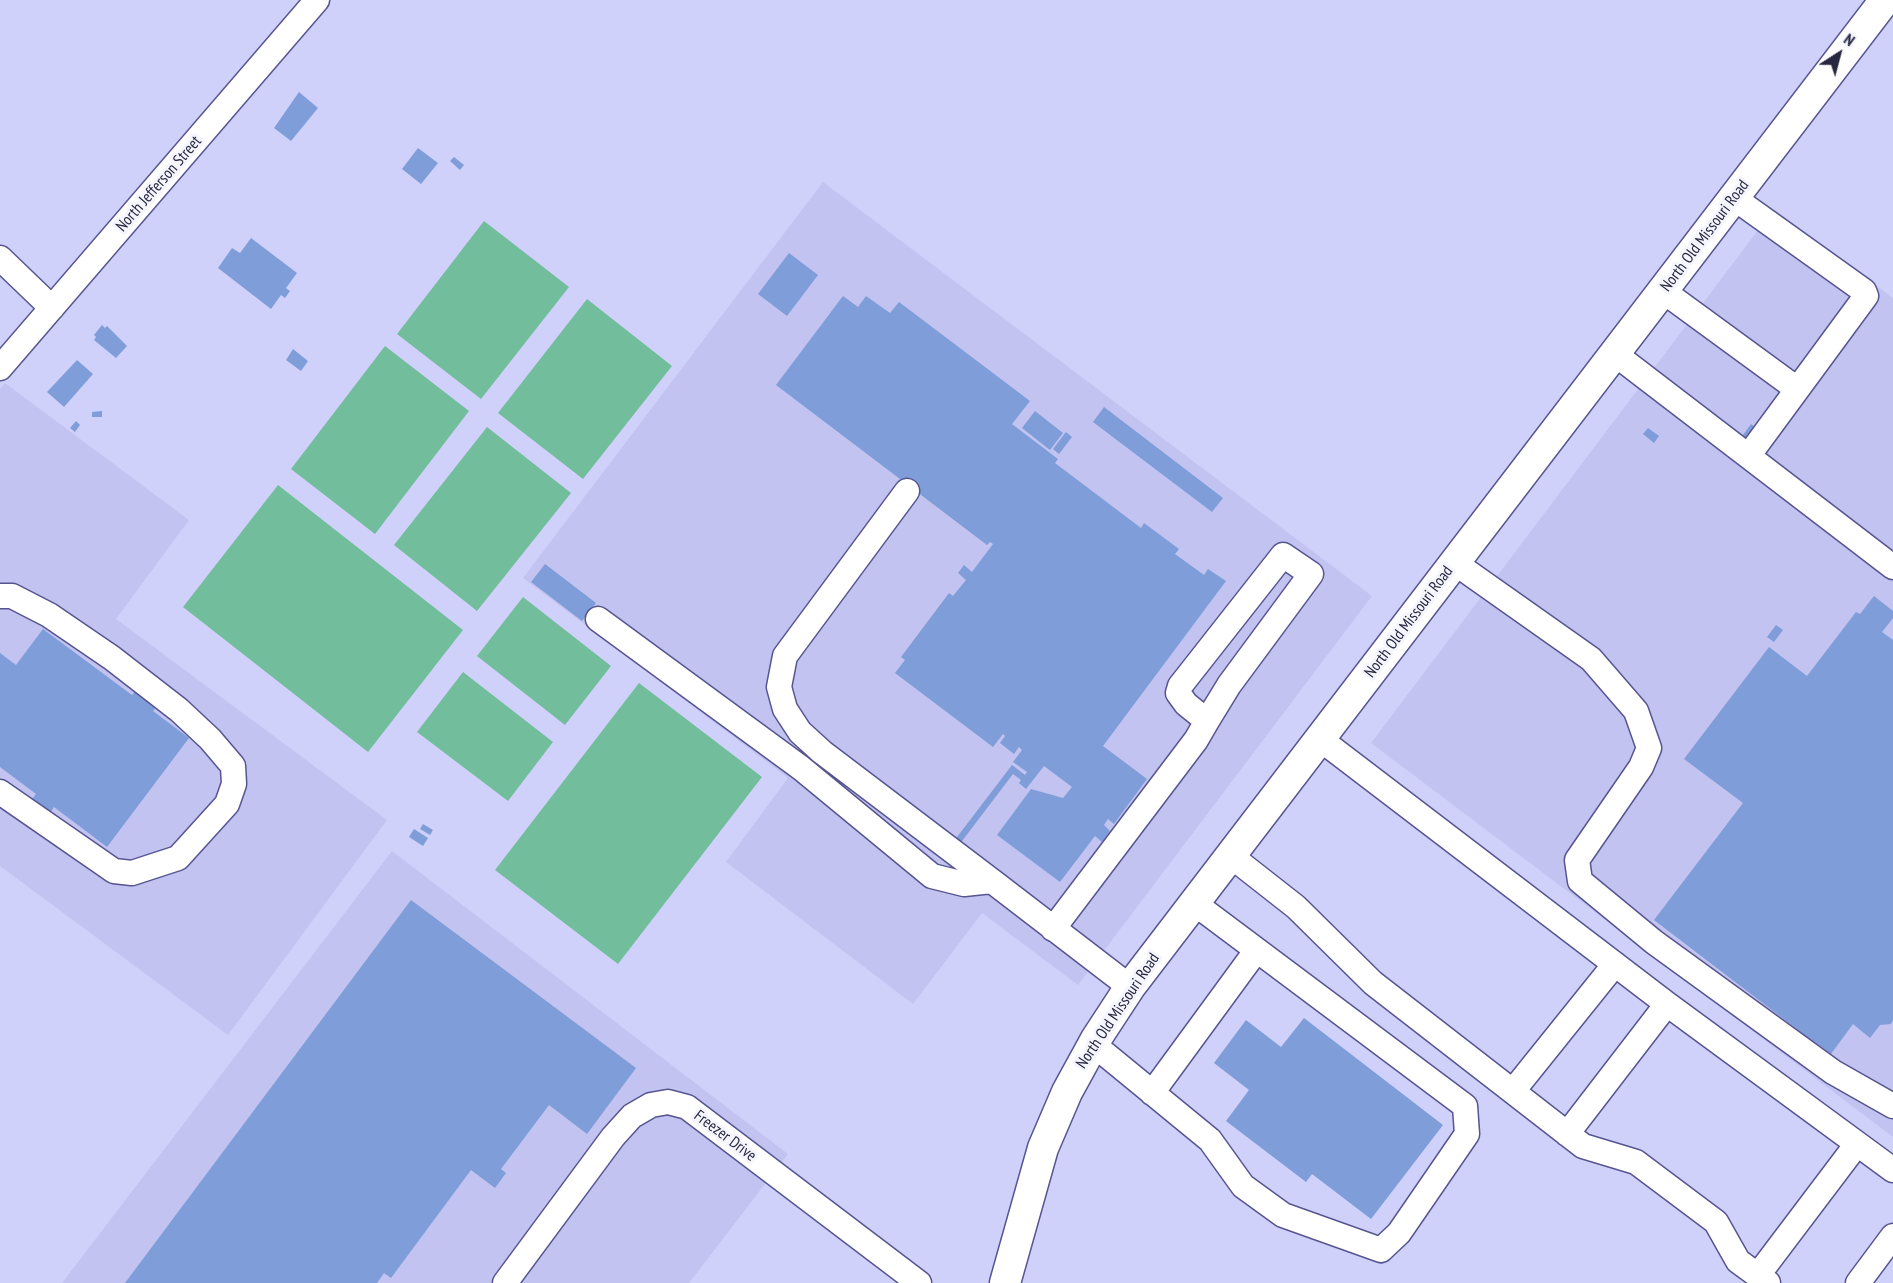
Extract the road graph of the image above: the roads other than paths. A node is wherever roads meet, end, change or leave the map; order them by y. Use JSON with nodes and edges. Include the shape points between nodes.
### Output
{"nodes":[{"id":1,"x":317,"y":0,"type":"edge"},
{"id":2,"x":1885,"y":0,"type":"edge"},
{"id":3,"x":1734,"y":198,"type":"junction"},
{"id":4,"x":0,"y":258,"type":"edge"},
{"id":5,"x":1663,"y":291,"type":"junction"},
{"id":6,"x":52,"y":308,"type":"junction"},
{"id":7,"x":1615,"y":354,"type":"junction"},
{"id":8,"x":0,"y":368,"type":"edge"},
{"id":9,"x":1797,"y":389,"type":"junction"},
{"id":10,"x":1749,"y":455,"type":"junction"},
{"id":11,"x":907,"y":491,"type":"dead end"},
{"id":12,"x":1455,"y":563,"type":"junction"},
{"id":13,"x":1893,"y":567,"type":"edge"},
{"id":14,"x":0,"y":596,"type":"edge"},
{"id":15,"x":598,"y":619,"type":"dead end"},
{"id":16,"x":1207,"y":721,"type":"junction"},
{"id":17,"x":1320,"y":739,"type":"junction"},
{"id":18,"x":0,"y":792,"type":"edge"},
{"id":19,"x":1231,"y":856,"type":"junction"},
{"id":20,"x":992,"y":881,"type":"junction"},
{"id":21,"x":1194,"y":903,"type":"junction"},
{"id":22,"x":1053,"y":929,"type":"junction"},
{"id":23,"x":1256,"y":951,"type":"junction"},
{"id":24,"x":1615,"y":964,"type":"junction"},
{"id":25,"x":1130,"y":987,"type":"junction"},
{"id":26,"x":1667,"y":1004,"type":"junction"},
{"id":27,"x":1093,"y":1044,"type":"junction"},
{"id":28,"x":1513,"y":1091,"type":"junction"},
{"id":29,"x":1152,"y":1093,"type":"junction"},
{"id":30,"x":1893,"y":1106,"type":"edge"},
{"id":31,"x":1567,"y":1134,"type":"junction"},
{"id":32,"x":1857,"y":1144,"type":"junction"},
{"id":33,"x":1893,"y":1170,"type":"edge"},
{"id":34,"x":1893,"y":1236,"type":"edge"},
{"id":35,"x":1763,"y":1279,"type":"edge"},
{"id":36,"x":505,"y":1283,"type":"edge"},
{"id":37,"x":919,"y":1283,"type":"edge"},
{"id":38,"x":1005,"y":1283,"type":"edge"},
{"id":39,"x":1858,"y":1283,"type":"edge"}],
"edges":[{"from":1,"to":6,"type":"street","name":"North Jefferson Street"},
{"from":2,"to":3,"type":"main road","name":"North Old Missouri Road"},
{"from":3,"to":5,"type":"main road","name":"North Old Missouri Road"},
{"from":3,"to":9,"type":"street","via":[[1866,296]]},
{"from":4,"to":6,"type":"street"},
{"from":5,"to":7,"type":"main road","name":"North Old Missouri Road"},
{"from":5,"to":9,"type":"street"},
{"from":6,"to":8,"type":"street","name":"North Jefferson Street"},
{"from":7,"to":10,"type":"street"},
{"from":7,"to":12,"type":"main road","name":"North Old Missouri Road"},
{"from":9,"to":10,"type":"street"},
{"from":10,"to":13,"type":"street"},
{"from":11,"to":20,"type":"street","via":[[785,656],[779,687],[785,709],[800,732]]},
{"from":12,"to":17,"type":"main road","name":"North Old Missouri Road"},
{"from":12,"to":30,"type":"street","via":[[1591,659],[1636,711],[1649,748],[1641,767],[1577,860],[1580,880],[1654,942],[1833,1072]]},
{"from":14,"to":18,"type":"street","via":[[12,596],[49,615],[179,710],[233,766],[234,784],[227,804],[178,858],[132,873],[114,871]]},
{"from":15,"to":20,"type":"street","via":[[801,768],[932,876],[964,884]]},
{"from":16,"to":16,"type":"street","via":[[1311,574],[1283,555],[1180,687],[1178,693],[1186,704]]},
{"from":16,"to":22,"type":"street"},
{"from":17,"to":19,"type":"main road","name":"North Old Missouri Road"},
{"from":17,"to":24,"type":"street"},
{"from":19,"to":21,"type":"main road","name":"North Old Missouri Road"},
{"from":19,"to":28,"type":"street","via":[[1296,907],[1373,983]]},
{"from":20,"to":22,"type":"street"},
{"from":21,"to":23,"type":"street"},
{"from":21,"to":25,"type":"main road","name":"North Old Missouri Road"},
{"from":22,"to":25,"type":"street"},
{"from":23,"to":29,"type":"street"},
{"from":23,"to":29,"type":"street","via":[[1465,1106],[1467,1134],[1399,1233],[1381,1250],[1283,1215],[1243,1186],[1210,1140]]},
{"from":24,"to":26,"type":"street"},
{"from":24,"to":28,"type":"street"},
{"from":25,"to":27,"type":"main road","name":"North Old Missouri Road"},
{"from":26,"to":31,"type":"street"},
{"from":26,"to":32,"type":"street"},
{"from":27,"to":29,"type":"street"},
{"from":27,"to":38,"type":"main road","name":"North Old Missouri Road","via":[[1043,1148]]},
{"from":28,"to":31,"type":"street"},
{"from":31,"to":35,"type":"street","via":[[1583,1146],[1635,1162],[1716,1222],[1738,1261]]},
{"from":32,"to":33,"type":"street"},
{"from":32,"to":35,"type":"street"},
{"from":34,"to":39,"type":"street"},
{"from":36,"to":37,"type":"street","name":"Freezer Drive","via":[[632,1116],[668,1102],[687,1107]]}]}
